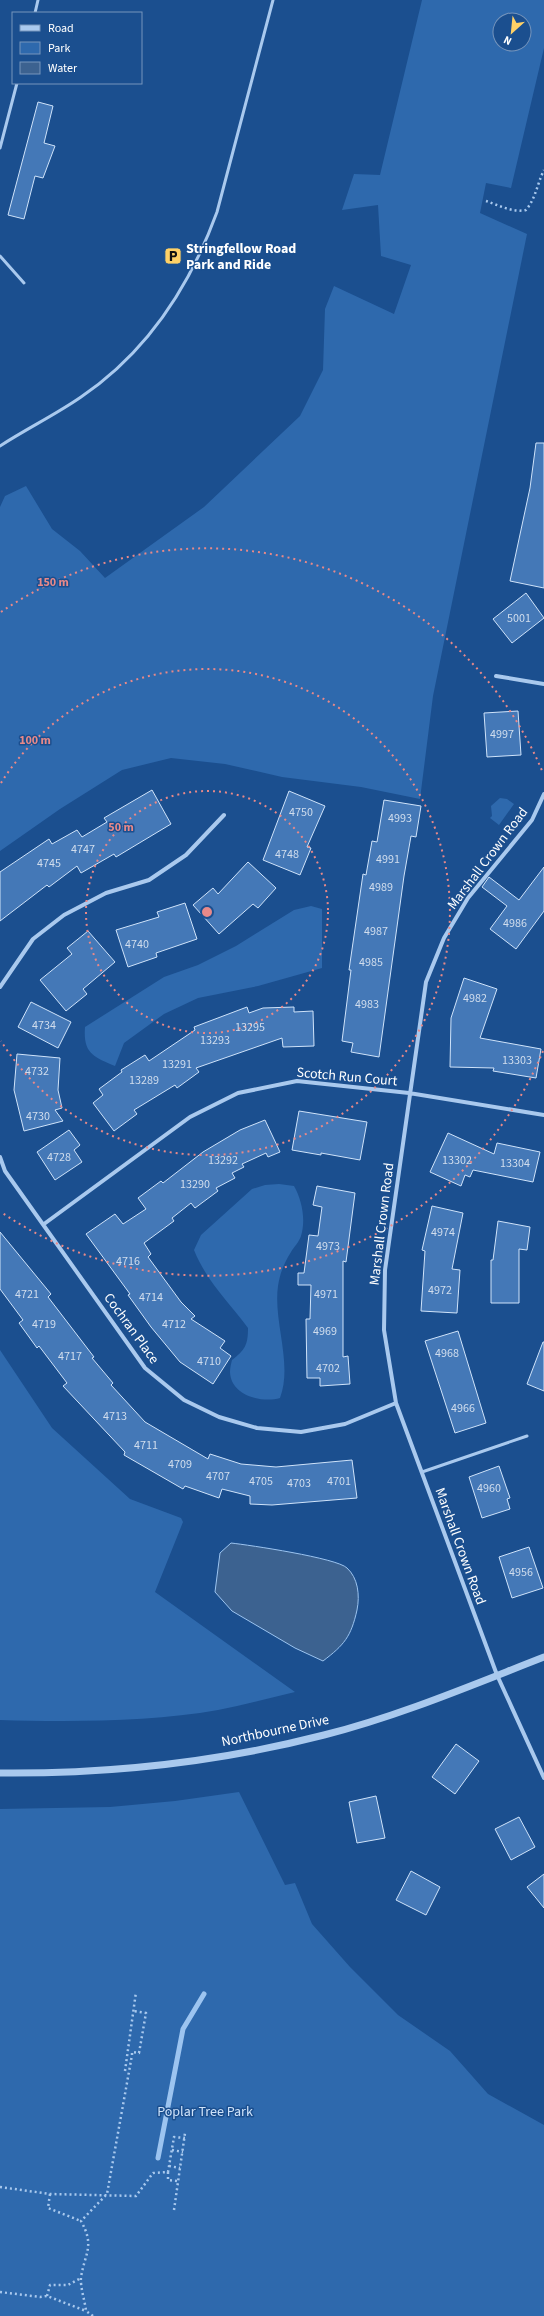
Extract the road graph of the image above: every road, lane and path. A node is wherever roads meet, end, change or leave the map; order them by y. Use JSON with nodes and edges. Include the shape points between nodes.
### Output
{"nodes":[{"id":1,"x":38,"y":0,"type":"edge"},
{"id":2,"x":273,"y":0,"type":"edge"},
{"id":3,"x":35,"y":12,"type":"edge"},
{"id":4,"x":17,"y":84,"type":"edge"},
{"id":5,"x":0,"y":148,"type":"edge"},
{"id":6,"x":544,"y":170,"type":"edge"},
{"id":7,"x":486,"y":201,"type":"dead end"},
{"id":8,"x":0,"y":256,"type":"edge"},
{"id":9,"x":24,"y":283,"type":"dead end"},
{"id":10,"x":0,"y":446,"type":"edge"},
{"id":11,"x":496,"y":676,"type":"dead end"},
{"id":12,"x":544,"y":684,"type":"edge"},
{"id":13,"x":544,"y":794,"type":"edge"},
{"id":14,"x":224,"y":815,"type":"dead end"},
{"id":15,"x":0,"y":987,"type":"edge"},
{"id":16,"x":409,"y":1093,"type":"junction"},
{"id":17,"x":544,"y":1115,"type":"edge"},
{"id":18,"x":0,"y":1157,"type":"edge"},
{"id":19,"x":44,"y":1224,"type":"junction"},
{"id":20,"x":396,"y":1404,"type":"junction"},
{"id":21,"x":527,"y":1436,"type":"dead end"},
{"id":22,"x":422,"y":1472,"type":"junction"},
{"id":23,"x":544,"y":1656,"type":"edge"},
{"id":24,"x":497,"y":1675,"type":"junction"},
{"id":25,"x":0,"y":1774,"type":"edge"},
{"id":26,"x":544,"y":1778,"type":"edge"},
{"id":27,"x":136,"y":1992,"type":"dead end"},
{"id":28,"x":133,"y":2011,"type":"junction"},
{"id":29,"x":128,"y":2051,"type":"junction"},
{"id":30,"x":132,"y":2052,"type":"junction"},
{"id":31,"x":125,"y":2071,"type":"dead end"},
{"id":32,"x":185,"y":2133,"type":"dead end"},
{"id":33,"x":185,"y":2138,"type":"junction"},
{"id":34,"x":172,"y":2150,"type":"junction"},
{"id":35,"x":183,"y":2152,"type":"junction"},
{"id":36,"x":169,"y":2166,"type":"junction"},
{"id":37,"x":180,"y":2168,"type":"junction"},
{"id":38,"x":168,"y":2172,"type":"junction"},
{"id":39,"x":178,"y":2181,"type":"junction"},
{"id":40,"x":0,"y":2188,"type":"edge"},
{"id":41,"x":50,"y":2194,"type":"junction"},
{"id":42,"x":107,"y":2194,"type":"junction"},
{"id":43,"x":174,"y":2210,"type":"dead end"},
{"id":44,"x":81,"y":2221,"type":"junction"},
{"id":45,"x":81,"y":2278,"type":"junction"},
{"id":46,"x":0,"y":2292,"type":"edge"},
{"id":47,"x":47,"y":2296,"type":"junction"},
{"id":48,"x":86,"y":2311,"type":"junction"},
{"id":49,"x":93,"y":2316,"type":"edge"}],
"edges":[{"from":1,"to":3,"type":"lane"},
{"from":2,"to":10,"type":"lane","via":[[217,212],[206,243],[170,308],[135,351],[112,373],[80,398]]},
{"from":4,"to":5,"type":"lane"},
{"from":6,"to":7,"type":"path","via":[[537,193],[526,210],[510,209]]},
{"from":8,"to":9,"type":"lane"},
{"from":11,"to":12,"type":"street"},
{"from":13,"to":16,"type":"street","name":"Marshall Crown Road","via":[[532,820],[468,898],[444,938],[426,982]]},
{"from":14,"to":15,"type":"street","via":[[186,855],[149,880],[106,893],[64,915],[33,939]]},
{"from":16,"to":17,"type":"street","name":"Scotch Run Court"},
{"from":16,"to":19,"type":"street","name":"Scotch Run Court","via":[[298,1081],[238,1093],[190,1117]]},
{"from":16,"to":20,"type":"street","name":"Marshall Crown Road","via":[[384,1270],[384,1330]]},
{"from":18,"to":19,"type":"street","name":"Cochran Place","via":[[5,1171]]},
{"from":19,"to":20,"type":"street","name":"Cochran Place","via":[[145,1368],[184,1400],[219,1417],[257,1428],[301,1432],[344,1424]]},
{"from":20,"to":22,"type":"street","name":"Marshall Crown Road"},
{"from":21,"to":22,"type":"lane"},
{"from":22,"to":24,"type":"street","name":"Marshall Crown Road"},
{"from":23,"to":24,"type":"street","name":"Northbourne Drive"},
{"from":24,"to":25,"type":"street","name":"Northbourne Drive","via":[[325,1735],[174,1763],[112,1770]]},
{"from":24,"to":26,"type":"street","name":"Marshall Crown Road"},
{"from":27,"to":28,"type":"path"},
{"from":28,"to":29,"type":"path"},
{"from":28,"to":30,"type":"path","via":[[146,2013],[140,2053]]},
{"from":29,"to":30,"type":"path"},
{"from":29,"to":31,"type":"path"},
{"from":30,"to":42,"type":"path"},
{"from":32,"to":33,"type":"path"},
{"from":33,"to":34,"type":"path","via":[[174,2137]]},
{"from":33,"to":35,"type":"path"},
{"from":34,"to":35,"type":"path"},
{"from":34,"to":36,"type":"path"},
{"from":35,"to":37,"type":"path"},
{"from":36,"to":37,"type":"path"},
{"from":36,"to":38,"type":"path"},
{"from":37,"to":39,"type":"path"},
{"from":38,"to":39,"type":"path","via":[[168,2180]]},
{"from":38,"to":42,"type":"path","via":[[153,2173],[136,2196]]},
{"from":39,"to":43,"type":"path"},
{"from":40,"to":41,"type":"path"},
{"from":41,"to":42,"type":"path"},
{"from":41,"to":44,"type":"path","via":[[48,2208]]},
{"from":42,"to":44,"type":"path"},
{"from":44,"to":45,"type":"path","via":[[88,2234],[89,2250]]},
{"from":45,"to":47,"type":"path","via":[[68,2285],[50,2285]]},
{"from":45,"to":48,"type":"path"},
{"from":46,"to":47,"type":"path"},
{"from":47,"to":48,"type":"path"},
{"from":48,"to":49,"type":"path"}]}
